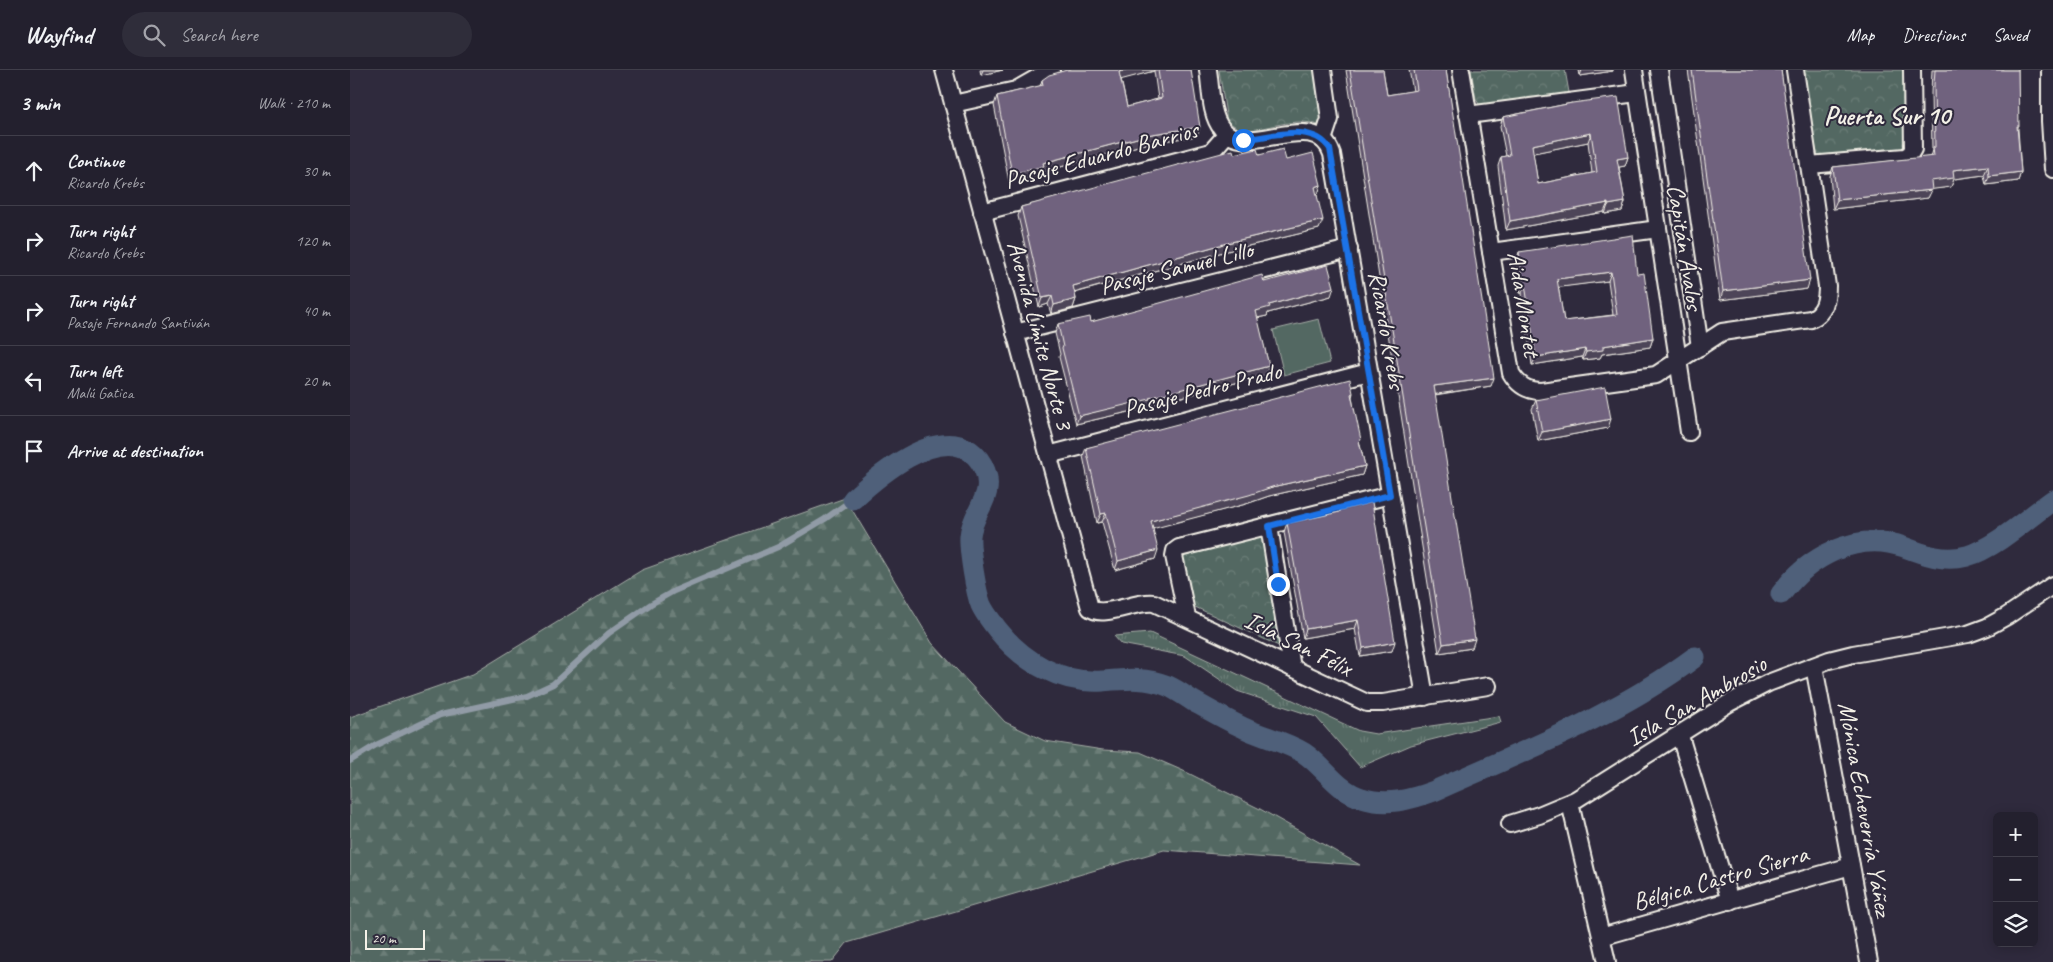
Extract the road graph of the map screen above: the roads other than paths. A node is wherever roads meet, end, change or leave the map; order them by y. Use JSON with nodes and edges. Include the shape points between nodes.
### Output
{"nodes":[{"id":1,"x":944,"y":70,"type":"edge"},
{"id":2,"x":1051,"y":70,"type":"edge"},
{"id":3,"x":1208,"y":70,"type":"edge"},
{"id":4,"x":1323,"y":70,"type":"edge"},
{"id":5,"x":1461,"y":70,"type":"edge"},
{"id":6,"x":1634,"y":70,"type":"edge"},
{"id":7,"x":1659,"y":70,"type":"edge"},
{"id":8,"x":1795,"y":70,"type":"edge"},
{"id":9,"x":1912,"y":70,"type":"edge"},
{"id":10,"x":2050,"y":70,"type":"edge"},
{"id":11,"x":1637,"y":93,"type":"junction"},
{"id":12,"x":953,"y":104,"type":"junction"},
{"id":13,"x":1468,"y":115,"type":"junction"},
{"id":14,"x":1227,"y":134,"type":"junction"},
{"id":15,"x":1323,"y":140,"type":"junction"},
{"id":16,"x":2053,"y":159,"type":"edge"},
{"id":17,"x":1809,"y":166,"type":"junction"},
{"id":18,"x":982,"y":212,"type":"junction"},
{"id":19,"x":1658,"y":229,"type":"junction"},
{"id":20,"x":1348,"y":249,"type":"junction"},
{"id":21,"x":1491,"y":252,"type":"junction"},
{"id":22,"x":1015,"y":333,"type":"junction"},
{"id":23,"x":1700,"y":348,"type":"junction"},
{"id":24,"x":1678,"y":362,"type":"junction"},
{"id":25,"x":1369,"y":372,"type":"junction"},
{"id":26,"x":1689,"y":432,"type":"dead end"},
{"id":27,"x":1048,"y":455,"type":"junction"},
{"id":28,"x":1390,"y":495,"type":"junction"},
{"id":29,"x":1269,"y":526,"type":"junction"},
{"id":30,"x":2053,"y":585,"type":"edge"},
{"id":31,"x":1094,"y":611,"type":"joint"},
{"id":32,"x":1187,"y":617,"type":"junction"},
{"id":33,"x":1814,"y":666,"type":"junction"},
{"id":34,"x":1292,"y":668,"type":"junction"},
{"id":35,"x":1488,"y":686,"type":"dead end"},
{"id":36,"x":1425,"y":697,"type":"junction"},
{"id":37,"x":1680,"y":736,"type":"junction"},
{"id":38,"x":1570,"y":802,"type":"junction"},
{"id":39,"x":1510,"y":824,"type":"dead end"},
{"id":40,"x":1851,"y":866,"type":"junction"},
{"id":41,"x":1730,"y":901,"type":"junction"},
{"id":42,"x":1601,"y":937,"type":"junction"},
{"id":43,"x":1607,"y":962,"type":"edge"},
{"id":44,"x":1869,"y":962,"type":"edge"}],
"edges":[{"from":1,"to":12,"type":"street","name":"Avenida Límite Norte 3"},
{"from":2,"to":12,"type":"street","via":[[1016,90]]},
{"from":3,"to":14,"type":"street","via":[[1216,118]]},
{"from":4,"to":15,"type":"street","via":[[1330,119]]},
{"from":5,"to":13,"type":"street","name":"Aida Montet"},
{"from":6,"to":11,"type":"street","name":"Capitán Ávalos"},
{"from":7,"to":23,"type":"street","name":"Capitán Ávalos"},
{"from":8,"to":17,"type":"street","name":"Aida Montet"},
{"from":9,"to":17,"type":"street","via":[[1913,149],[1910,154]]},
{"from":10,"to":16,"type":"street"},
{"from":11,"to":13,"type":"street"},
{"from":11,"to":19,"type":"street","name":"Capitán Ávalos"},
{"from":12,"to":18,"type":"street","name":"Avenida Límite Norte 3"},
{"from":13,"to":21,"type":"street","name":"Aida Montet"},
{"from":14,"to":15,"type":"street","via":[[1243,140],[1305,132]]},
{"from":14,"to":18,"type":"street","name":"Pasaje Eduardo Barrios","via":[[1211,152]]},
{"from":15,"to":20,"type":"street","name":"Ricardo Krebs","via":[[1332,154]]},
{"from":17,"to":23,"type":"street","name":"Aida Montet","via":[[1827,286],[1822,310],[1811,319],[1722,332]]},
{"from":18,"to":22,"type":"street","name":"Avenida Límite Norte 3"},
{"from":19,"to":21,"type":"street"},
{"from":19,"to":24,"type":"street","name":"Capitán Ávalos"},
{"from":20,"to":22,"type":"street","name":"Pasaje Samuel Lillo"},
{"from":20,"to":25,"type":"street","name":"Ricardo Krebs"},
{"from":21,"to":24,"type":"street","name":"Aida Montet","via":[[1511,373],[1526,389],[1541,391],[1656,375]]},
{"from":22,"to":27,"type":"street","name":"Avenida Límite Norte 3"},
{"from":23,"to":24,"type":"street","name":"Aida Montet"},
{"from":24,"to":26,"type":"street","name":"Capitán Ávalos"},
{"from":25,"to":27,"type":"street","name":"Pasaje Pedro Prado"},
{"from":25,"to":28,"type":"street","name":"Ricardo Krebs"},
{"from":27,"to":31,"type":"street","name":"Avenida Límite Norte 3","via":[[1088,604]]},
{"from":28,"to":29,"type":"street"},
{"from":28,"to":36,"type":"street","name":"Ricardo Krebs"},
{"from":29,"to":32,"type":"street","via":[[1175,551]]},
{"from":29,"to":34,"type":"street"},
{"from":30,"to":33,"type":"street","name":"Isla San Ambrosio","via":[[2007,616],[1968,634],[1853,654]]},
{"from":31,"to":32,"type":"street","name":"Isla San Félix","via":[[1149,602]]},
{"from":32,"to":34,"type":"street","name":"Isla San Félix"},
{"from":33,"to":37,"type":"street","name":"Isla San Ambrosio","via":[[1768,683],[1729,703]]},
{"from":33,"to":40,"type":"street","name":"Mónica Echeverría Yáñez"},
{"from":34,"to":36,"type":"street","name":"Isla San Félix","via":[[1367,703],[1383,704]]},
{"from":35,"to":36,"type":"street","name":"Isla San Félix"},
{"from":37,"to":38,"type":"street","name":"Isla San Ambrosio"},
{"from":37,"to":41,"type":"street"},
{"from":38,"to":39,"type":"street","name":"Isla San Ambrosio"},
{"from":38,"to":42,"type":"street"},
{"from":40,"to":41,"type":"street","name":"Bélgica Castro Sierra"},
{"from":40,"to":44,"type":"street","name":"Mónica Echeverría Yáñez"},
{"from":41,"to":42,"type":"street","name":"Bélgica Castro Sierra"},
{"from":42,"to":43,"type":"street"}]}
